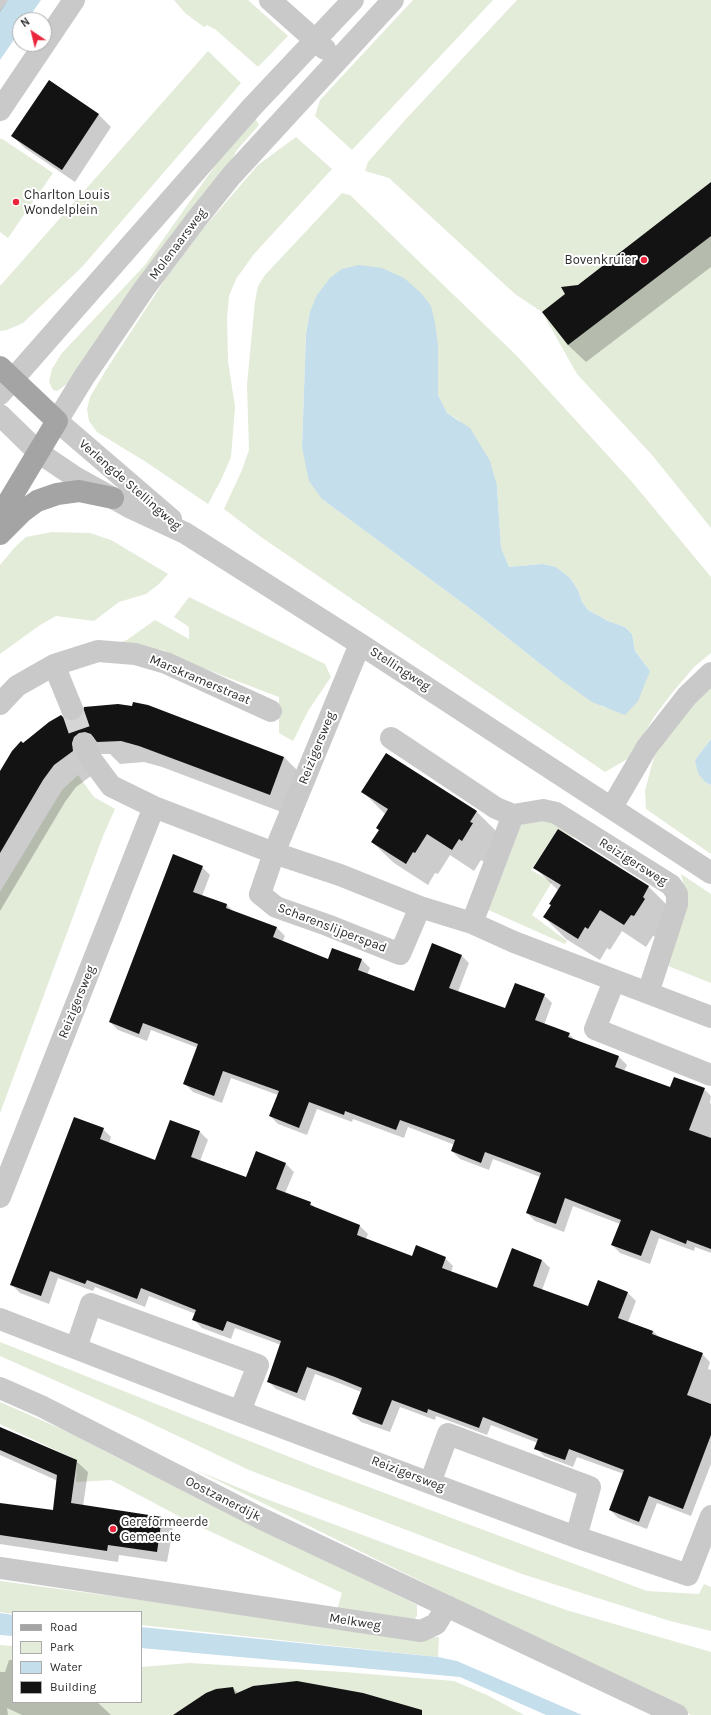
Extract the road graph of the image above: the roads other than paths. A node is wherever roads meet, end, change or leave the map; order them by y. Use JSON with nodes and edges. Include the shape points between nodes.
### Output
{"nodes":[{"id":1,"x":74,"y":0,"type":"edge"},
{"id":2,"x":270,"y":0,"type":"edge"},
{"id":3,"x":353,"y":0,"type":"edge"},
{"id":4,"x":393,"y":0,"type":"edge"},
{"id":5,"x":315,"y":40,"type":"junction"},
{"id":6,"x":337,"y":60,"type":"junction"},
{"id":7,"x":0,"y":110,"type":"edge"},
{"id":8,"x":4,"y":381,"type":"edge"},
{"id":9,"x":0,"y":415,"type":"edge"},
{"id":10,"x":57,"y":421,"type":"junction"},
{"id":11,"x":38,"y":452,"type":"junction"},
{"id":12,"x":113,"y":498,"type":"junction"},
{"id":13,"x":0,"y":516,"type":"edge"},
{"id":14,"x":0,"y":534,"type":"edge"},
{"id":15,"x":185,"y":534,"type":"junction"},
{"id":16,"x":360,"y":644,"type":"junction"},
{"id":17,"x":54,"y":665,"type":"junction"},
{"id":18,"x":711,"y":673,"type":"edge"},
{"id":19,"x":0,"y":704,"type":"edge"},
{"id":20,"x":72,"y":709,"type":"tunnel mouth"},
{"id":21,"x":271,"y":711,"type":"dead end"},
{"id":22,"x":391,"y":738,"type":"dead end"},
{"id":23,"x":84,"y":744,"type":"tunnel mouth"},
{"id":24,"x":154,"y":807,"type":"junction"},
{"id":25,"x":612,"y":807,"type":"junction"},
{"id":26,"x":513,"y":815,"type":"junction"},
{"id":27,"x":274,"y":852,"type":"junction"},
{"id":28,"x":711,"y":873,"type":"edge"},
{"id":29,"x":420,"y":906,"type":"junction"},
{"id":30,"x":472,"y":923,"type":"junction"},
{"id":31,"x":614,"y":981,"type":"junction"},
{"id":32,"x":648,"y":993,"type":"junction"},
{"id":33,"x":711,"y":1017,"type":"edge"},
{"id":34,"x":711,"y":1075,"type":"edge"},
{"id":35,"x":0,"y":1196,"type":"edge"},
{"id":36,"x":0,"y":1319,"type":"edge"},
{"id":37,"x":76,"y":1348,"type":"junction"},
{"id":38,"x":0,"y":1388,"type":"edge"},
{"id":39,"x":240,"y":1411,"type":"junction"},
{"id":40,"x":430,"y":1482,"type":"junction"},
{"id":41,"x":711,"y":1516,"type":"edge"},
{"id":42,"x":576,"y":1537,"type":"junction"},
{"id":43,"x":0,"y":1568,"type":"edge"},
{"id":44,"x":447,"y":1606,"type":"junction"},
{"id":45,"x":677,"y":1715,"type":"edge"}],
"edges":[{"from":1,"to":7,"type":"street"},
{"from":2,"to":5,"type":"street"},
{"from":3,"to":5,"type":"street"},
{"from":4,"to":6,"type":"street","name":"Molenaarsweg"},
{"from":5,"to":6,"type":"street"},
{"from":5,"to":8,"type":"street"},
{"from":6,"to":10,"type":"street","name":"Molenaarsweg","via":[[232,175],[196,220],[144,289]]},
{"from":8,"to":10,"type":"main road","name":"Verlengde Stellingweg"},
{"from":9,"to":11,"type":"street","name":"Verlengde Stellingweg"},
{"from":10,"to":11,"type":"main road","name":"Molenaarsweg"},
{"from":10,"to":15,"type":"street","name":"Verlengde Stellingweg"},
{"from":11,"to":12,"type":"street","name":"Verlengde Stellingweg"},
{"from":11,"to":13,"type":"main road","name":"Molenaarsweg"},
{"from":12,"to":14,"type":"main road","via":[[79,491],[57,494],[37,501]]},
{"from":12,"to":15,"type":"street","name":"Verlengde Stellingweg"},
{"from":15,"to":16,"type":"street","name":"Stellingweg"},
{"from":16,"to":25,"type":"street","name":"Stellingweg"},
{"from":16,"to":27,"type":"street","name":"Reizigersweg"},
{"from":17,"to":19,"type":"street","name":"Marskramerstraat","via":[[17,686]]},
{"from":17,"to":20,"type":"street"},
{"from":17,"to":21,"type":"street","name":"Marskramerstraat","via":[[98,651],[135,654],[166,663]]},
{"from":18,"to":25,"type":"street","via":[[687,696],[647,747]]},
{"from":22,"to":26,"type":"street","via":[[496,808]]},
{"from":23,"to":24,"type":"street","via":[[91,759],[111,786]]},
{"from":24,"to":27,"type":"street"},
{"from":24,"to":35,"type":"street","name":"Reizigersweg"},
{"from":25,"to":28,"type":"street","name":"Stellingweg"},
{"from":26,"to":30,"type":"street"},
{"from":26,"to":32,"type":"street","name":"Reizigersweg","via":[[543,810],[556,814],[671,884],[677,894],[677,904]]},
{"from":27,"to":29,"type":"street"},
{"from":27,"to":29,"type":"street","name":"Scharenslijperspad","via":[[260,894],[276,907],[400,954]]},
{"from":29,"to":30,"type":"street"},
{"from":30,"to":31,"type":"street"},
{"from":31,"to":32,"type":"street"},
{"from":31,"to":34,"type":"street","via":[[595,1028]]},
{"from":32,"to":33,"type":"street"},
{"from":36,"to":37,"type":"street","name":"Reizigersweg"},
{"from":37,"to":39,"type":"street","name":"Reizigersweg"},
{"from":37,"to":39,"type":"street","via":[[91,1304],[258,1365]]},
{"from":38,"to":44,"type":"street","name":"Oostzanerdijk","via":[[41,1406],[260,1518]]},
{"from":39,"to":40,"type":"street","name":"Reizigersweg"},
{"from":40,"to":42,"type":"street","name":"Reizigersweg"},
{"from":40,"to":42,"type":"street","via":[[448,1434],[590,1487]]},
{"from":41,"to":42,"type":"street","name":"Reizigersweg","via":[[688,1575]]},
{"from":43,"to":44,"type":"street","name":"Melkweg","via":[[421,1631],[436,1624]]},
{"from":44,"to":45,"type":"street"}]}
